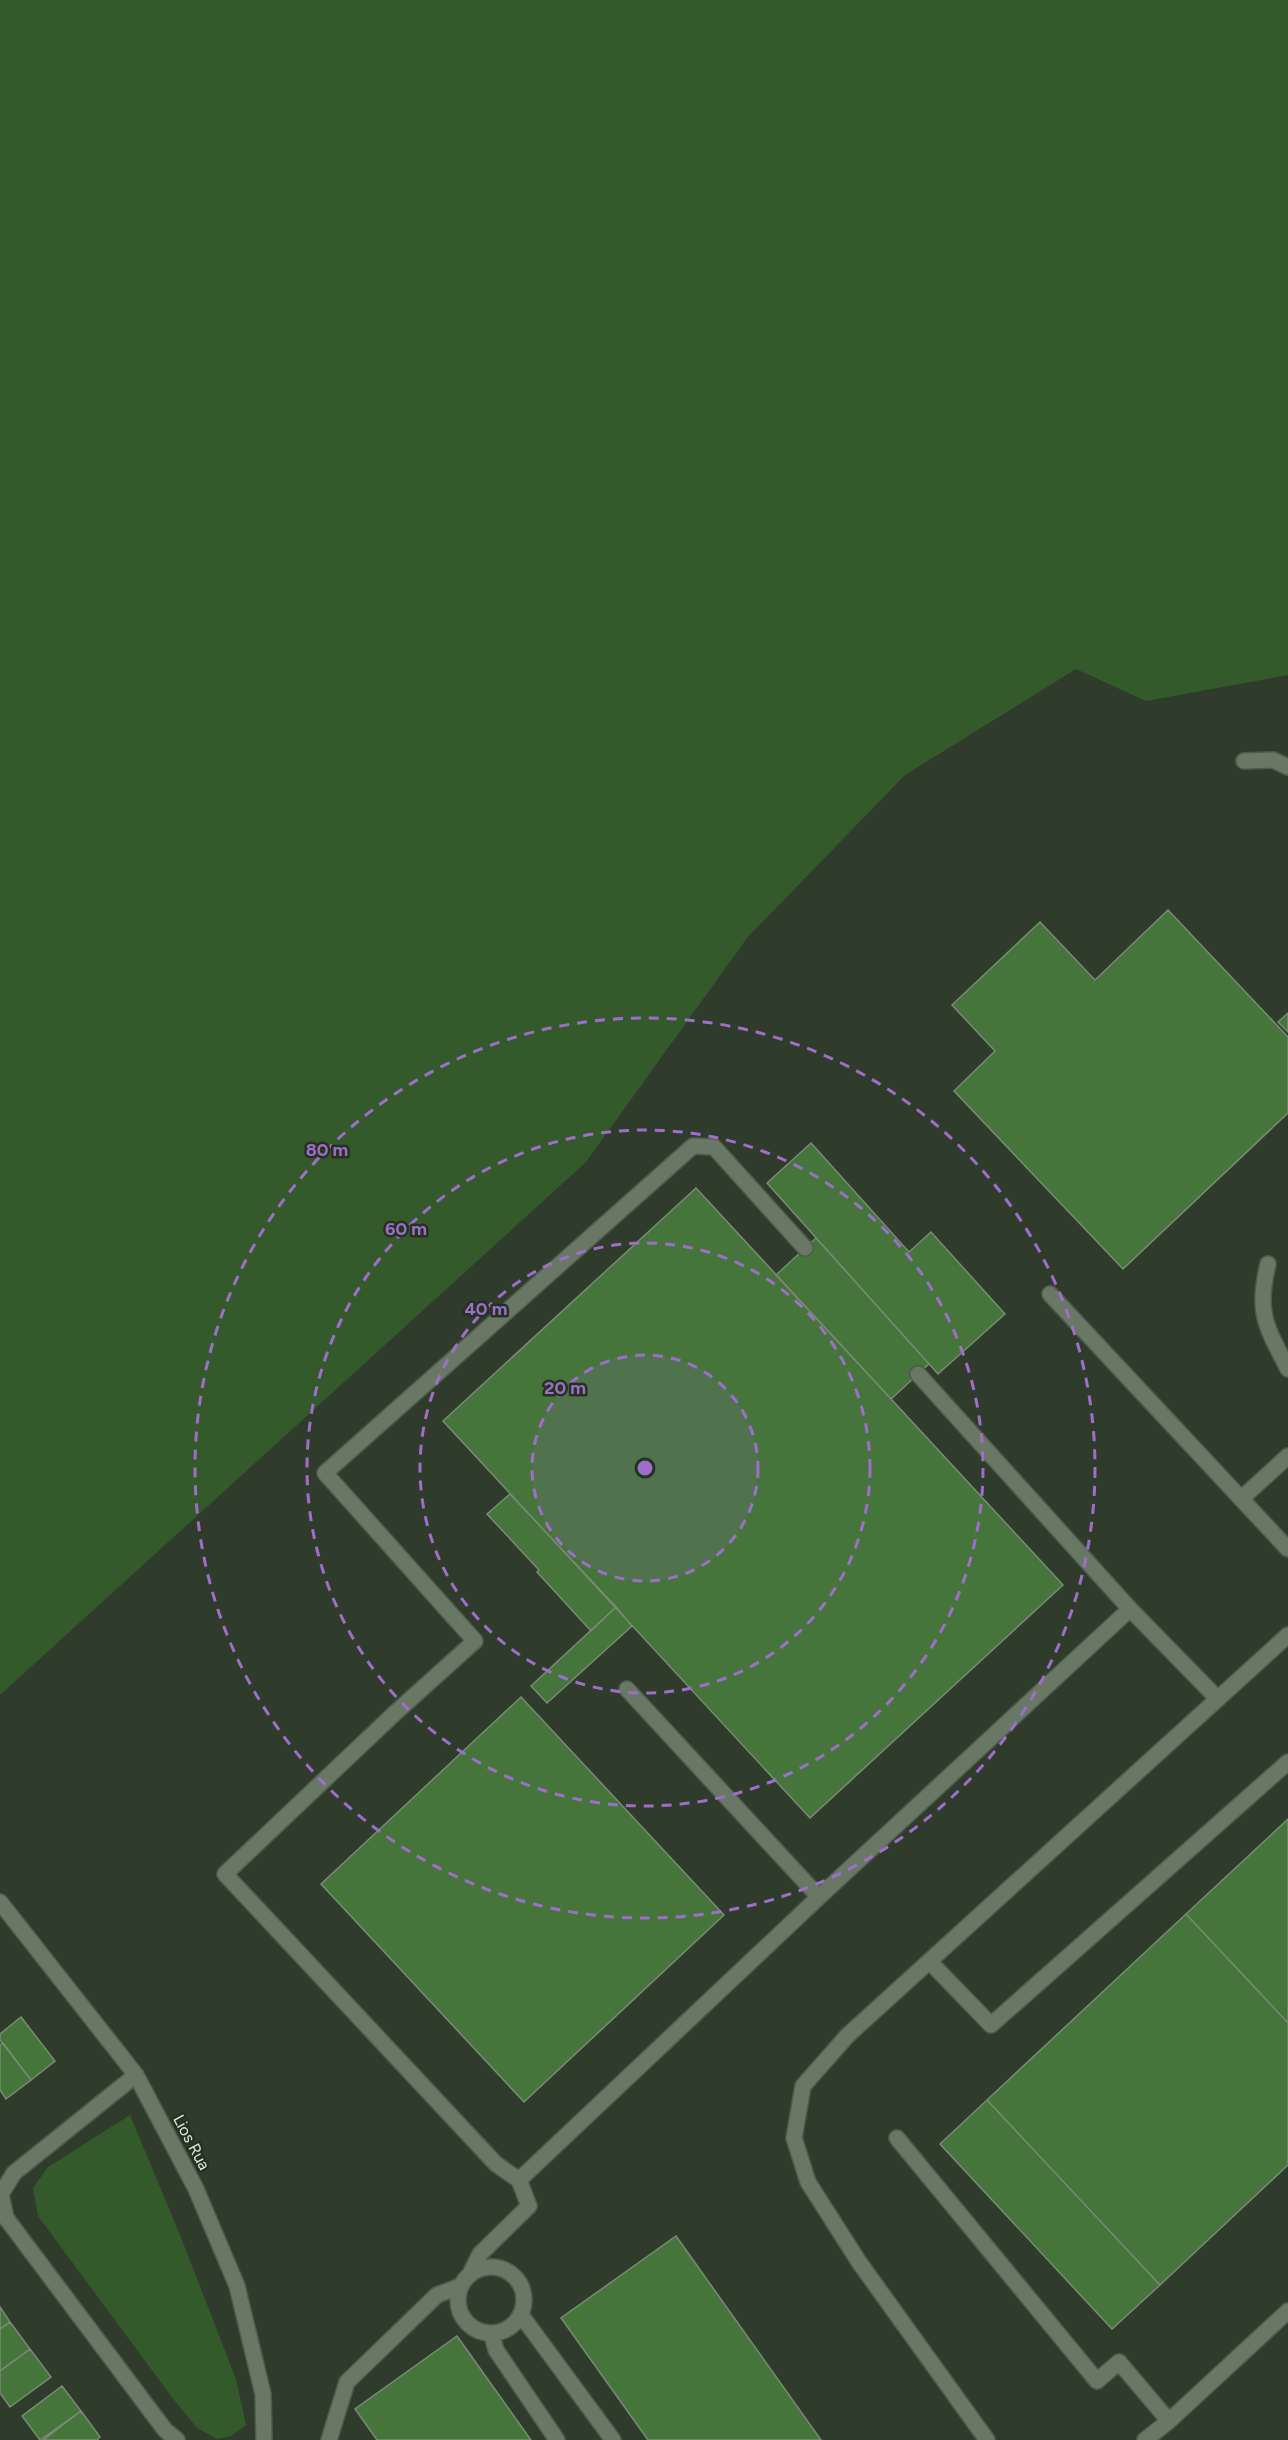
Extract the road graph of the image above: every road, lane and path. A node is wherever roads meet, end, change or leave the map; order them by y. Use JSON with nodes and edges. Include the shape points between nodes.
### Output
{"nodes":[{"id":1,"x":1244,"y":761,"type":"dead end"},
{"id":2,"x":1288,"y":767,"type":"edge"},
{"id":3,"x":805,"y":1248,"type":"dead end"},
{"id":4,"x":1268,"y":1264,"type":"dead end"},
{"id":5,"x":1050,"y":1294,"type":"dead end"},
{"id":6,"x":1288,"y":1369,"type":"edge"},
{"id":7,"x":918,"y":1374,"type":"dead end"},
{"id":8,"x":1288,"y":1456,"type":"edge"},
{"id":9,"x":1241,"y":1499,"type":"junction"},
{"id":10,"x":1288,"y":1549,"type":"edge"},
{"id":11,"x":1130,"y":1609,"type":"junction"},
{"id":12,"x":1288,"y":1635,"type":"edge"},
{"id":13,"x":627,"y":1689,"type":"dead end"},
{"id":14,"x":1218,"y":1699,"type":"junction"},
{"id":15,"x":1288,"y":1762,"type":"edge"},
{"id":16,"x":819,"y":1897,"type":"junction"},
{"id":17,"x":0,"y":1902,"type":"edge"},
{"id":18,"x":930,"y":1962,"type":"junction"},
{"id":19,"x":136,"y":2075,"type":"junction"},
{"id":20,"x":897,"y":2138,"type":"dead end"},
{"id":21,"x":519,"y":2180,"type":"junction"},
{"id":22,"x":465,"y":2280,"type":"junction"},
{"id":23,"x":1288,"y":2311,"type":"edge"},
{"id":24,"x":521,"y":2315,"type":"junction"},
{"id":25,"x":491,"y":2333,"type":"junction"},
{"id":26,"x":1169,"y":2421,"type":"junction"},
{"id":27,"x":177,"y":2440,"type":"edge"},
{"id":28,"x":264,"y":2440,"type":"edge"},
{"id":29,"x":329,"y":2440,"type":"edge"},
{"id":30,"x":557,"y":2440,"type":"edge"},
{"id":31,"x":613,"y":2440,"type":"edge"},
{"id":32,"x":987,"y":2440,"type":"edge"},
{"id":33,"x":1145,"y":2440,"type":"edge"}],
"edges":[{"from":1,"to":2,"type":"street","via":[[1273,760]]},
{"from":3,"to":21,"type":"street","via":[[714,1147],[693,1146],[325,1473],[475,1641],[225,1874],[496,2164]]},
{"from":4,"to":6,"type":"street","via":[[1261,1291],[1263,1319]]},
{"from":5,"to":9,"type":"street"},
{"from":7,"to":11,"type":"street"},
{"from":8,"to":9,"type":"street"},
{"from":9,"to":10,"type":"street"},
{"from":11,"to":14,"type":"street"},
{"from":11,"to":16,"type":"street"},
{"from":12,"to":14,"type":"street"},
{"from":13,"to":16,"type":"street"},
{"from":14,"to":18,"type":"street"},
{"from":15,"to":18,"type":"street","via":[[990,2025]]},
{"from":16,"to":21,"type":"street"},
{"from":17,"to":19,"type":"street","name":"Lios Rua"},
{"from":18,"to":32,"type":"street","via":[[847,2036],[803,2086],[794,2138],[808,2182],[859,2262]]},
{"from":19,"to":27,"type":"street","via":[[14,2173],[1,2194],[6,2218],[165,2430]]},
{"from":19,"to":28,"type":"street","name":"Lios Rua","via":[[196,2189],[237,2286],[263,2394]]},
{"from":20,"to":26,"type":"street","via":[[1097,2381],[1119,2362]]},
{"from":21,"to":22,"type":"street","via":[[529,2206],[480,2254]]},
{"from":22,"to":24,"type":"street","via":[[483,2268],[499,2268],[512,2274],[525,2300]]},
{"from":22,"to":25,"type":"street","via":[[458,2300],[461,2315],[470,2326]]},
{"from":22,"to":29,"type":"street","via":[[437,2295],[347,2382]]},
{"from":23,"to":26,"type":"street"},
{"from":24,"to":25,"type":"street","via":[[512,2327]]},
{"from":24,"to":31,"type":"street"},
{"from":25,"to":30,"type":"street","via":[[496,2350]]},
{"from":26,"to":33,"type":"street"}]}
